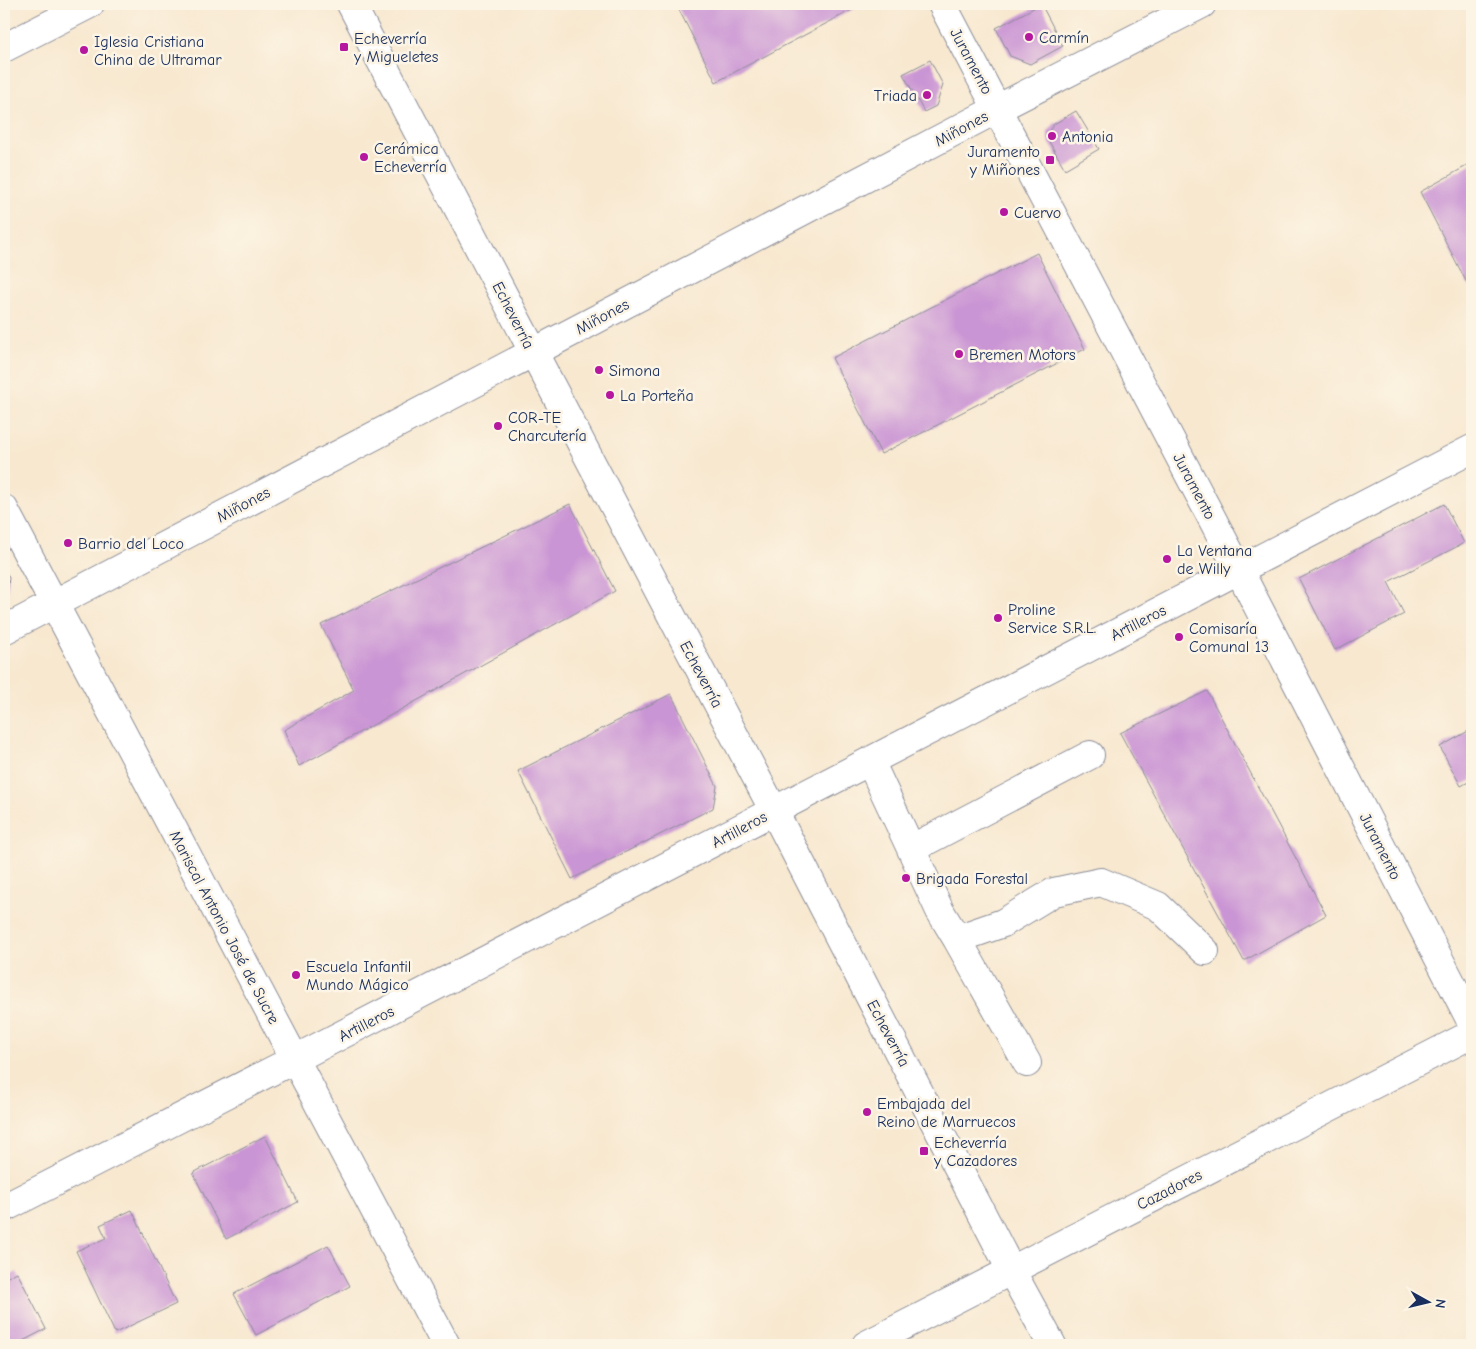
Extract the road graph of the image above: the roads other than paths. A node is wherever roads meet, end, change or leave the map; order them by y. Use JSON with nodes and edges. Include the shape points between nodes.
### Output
{"nodes":[{"id":1,"x":90,"y":4,"type":"edge"},
{"id":2,"x":351,"y":4,"type":"edge"},
{"id":3,"x":942,"y":4,"type":"edge"},
{"id":4,"x":1202,"y":4,"type":"edge"},
{"id":5,"x":4,"y":48,"type":"edge"},
{"id":6,"x":997,"y":109,"type":"junction"},
{"id":7,"x":533,"y":352,"type":"junction"},
{"id":8,"x":1472,"y":449,"type":"edge"},
{"id":9,"x":4,"y":509,"type":"edge"},
{"id":10,"x":1239,"y":570,"type":"junction"},
{"id":11,"x":53,"y":604,"type":"junction"},
{"id":12,"x":4,"y":630,"type":"edge"},
{"id":13,"x":1090,"y":754,"type":"dead end"},
{"id":14,"x":870,"y":761,"type":"junction"},
{"id":15,"x":774,"y":811,"type":"junction"},
{"id":16,"x":911,"y":849,"type":"junction"},
{"id":17,"x":957,"y":939,"type":"junction"},
{"id":18,"x":1205,"y":951,"type":"dead end"},
{"id":19,"x":1472,"y":1024,"type":"edge"},
{"id":20,"x":1472,"y":1034,"type":"edge"},
{"id":21,"x":295,"y":1059,"type":"junction"},
{"id":22,"x":1027,"y":1063,"type":"dead end"},
{"id":23,"x":4,"y":1208,"type":"edge"},
{"id":24,"x":1011,"y":1270,"type":"junction"},
{"id":25,"x":446,"y":1345,"type":"edge"},
{"id":26,"x":866,"y":1345,"type":"edge"},
{"id":27,"x":1052,"y":1345,"type":"edge"}],
"edges":[{"from":1,"to":5,"type":"street"},
{"from":2,"to":7,"type":"street","name":"Echeverría"},
{"from":3,"to":6,"type":"street","name":"Juramento"},
{"from":4,"to":6,"type":"street","name":"Miñones"},
{"from":6,"to":7,"type":"street","name":"Miñones"},
{"from":6,"to":10,"type":"street","name":"Juramento"},
{"from":7,"to":11,"type":"street","name":"Miñones"},
{"from":7,"to":15,"type":"street","name":"Echeverría"},
{"from":8,"to":10,"type":"street","name":"Artilleros"},
{"from":9,"to":11,"type":"street","name":"Mariscal Antonio José de Sucre"},
{"from":10,"to":14,"type":"street","name":"Artilleros"},
{"from":10,"to":19,"type":"street","name":"Juramento"},
{"from":11,"to":12,"type":"street","name":"Miñones"},
{"from":11,"to":21,"type":"street","name":"Mariscal Antonio José de Sucre"},
{"from":13,"to":16,"type":"street"},
{"from":14,"to":15,"type":"street","name":"Artilleros"},
{"from":14,"to":16,"type":"street"},
{"from":15,"to":21,"type":"street","name":"Artilleros"},
{"from":15,"to":24,"type":"street","name":"Echeverría"},
{"from":16,"to":17,"type":"street"},
{"from":17,"to":18,"type":"street","via":[[1003,923],[1054,892],[1101,882],[1158,906]]},
{"from":17,"to":22,"type":"street"},
{"from":20,"to":24,"type":"street","name":"Cazadores"},
{"from":21,"to":23,"type":"street","name":"Artilleros"},
{"from":21,"to":25,"type":"street","name":"Mariscal Antonio José de Sucre"},
{"from":24,"to":26,"type":"street","name":"Cazadores"},
{"from":24,"to":27,"type":"street","name":"Echeverría"}]}
